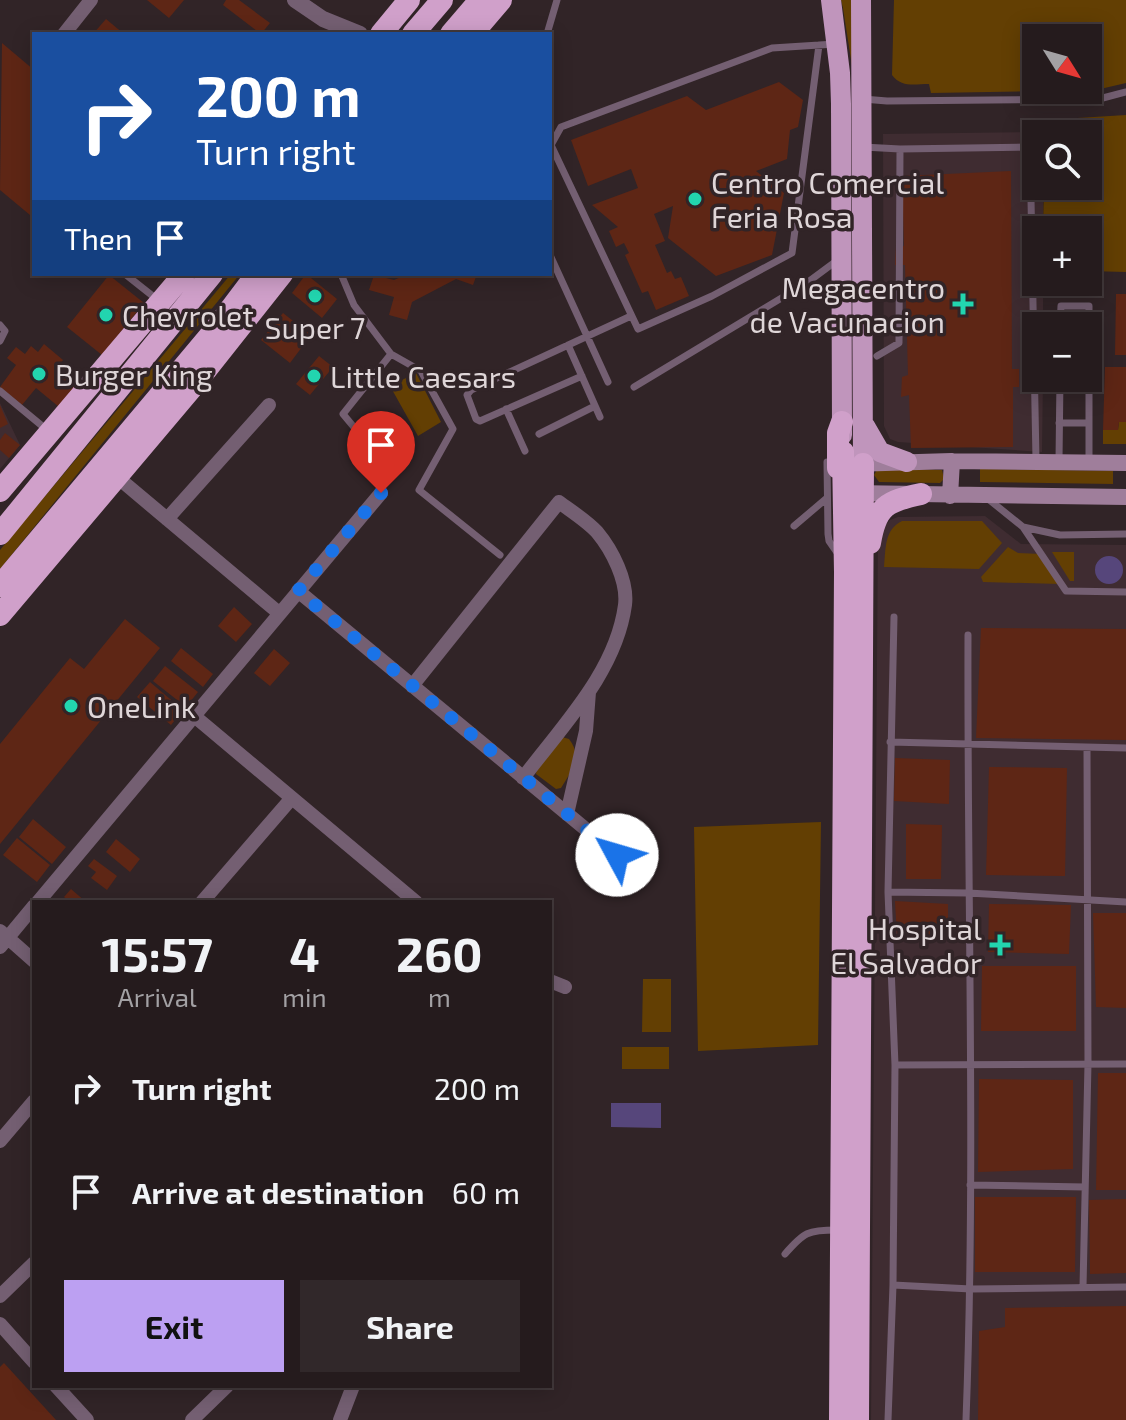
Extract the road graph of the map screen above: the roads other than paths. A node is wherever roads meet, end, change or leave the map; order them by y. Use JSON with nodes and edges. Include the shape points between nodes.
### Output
{"nodes":[{"id":1,"x":91,"y":0,"type":"edge"},
{"id":2,"x":295,"y":0,"type":"edge"},
{"id":3,"x":409,"y":0,"type":"edge"},
{"id":4,"x":442,"y":0,"type":"edge"},
{"id":5,"x":480,"y":0,"type":"edge"},
{"id":6,"x":501,"y":0,"type":"edge"},
{"id":7,"x":557,"y":0,"type":"edge"},
{"id":8,"x":831,"y":0,"type":"edge"},
{"id":9,"x":861,"y":0,"type":"edge"},
{"id":10,"x":323,"y":19,"type":"junction"},
{"id":11,"x":66,"y":32,"type":"edge"},
{"id":12,"x":333,"y":32,"type":"edge"},
{"id":13,"x":355,"y":32,"type":"edge"},
{"id":14,"x":378,"y":32,"type":"edge"},
{"id":15,"x":415,"y":32,"type":"edge"},
{"id":16,"x":453,"y":32,"type":"edge"},
{"id":17,"x":474,"y":32,"type":"edge"},
{"id":18,"x":548,"y":32,"type":"edge"},
{"id":19,"x":828,"y":45,"type":"junction"},
{"id":20,"x":1126,"y":92,"type":"edge"},
{"id":21,"x":861,"y":98,"type":"junction"},
{"id":22,"x":552,"y":143,"type":"edge"},
{"id":23,"x":552,"y":147,"type":"edge"},
{"id":24,"x":861,"y":147,"type":"junction"},
{"id":25,"x":900,"y":149,"type":"junction"},
{"id":26,"x":840,"y":257,"type":"junction"},
{"id":27,"x":552,"y":259,"type":"edge"},
{"id":28,"x":127,"y":276,"type":"edge"},
{"id":29,"x":182,"y":276,"type":"edge"},
{"id":30,"x":203,"y":276,"type":"edge"},
{"id":31,"x":210,"y":276,"type":"edge"},
{"id":32,"x":255,"y":276,"type":"edge"},
{"id":33,"x":273,"y":276,"type":"edge"},
{"id":34,"x":280,"y":276,"type":"edge"},
{"id":35,"x":342,"y":276,"type":"edge"},
{"id":36,"x":190,"y":301,"type":"junction"},
{"id":37,"x":160,"y":303,"type":"junction"},
{"id":38,"x":1061,"y":312,"type":"edge"},
{"id":39,"x":1089,"y":312,"type":"edge"},
{"id":40,"x":631,"y":316,"type":"junction"},
{"id":41,"x":0,"y":325,"type":"edge"},
{"id":42,"x":217,"y":327,"type":"junction"},
{"id":43,"x":587,"y":336,"type":"junction"},
{"id":44,"x":0,"y":341,"type":"edge"},
{"id":45,"x":568,"y":345,"type":"junction"},
{"id":46,"x":391,"y":354,"type":"junction"},
{"id":47,"x":877,"y":356,"type":"dead end"},
{"id":48,"x":582,"y":376,"type":"junction"},
{"id":49,"x":608,"y":382,"type":"dead end"},
{"id":50,"x":634,"y":387,"type":"dead end"},
{"id":51,"x":0,"y":391,"type":"edge"},
{"id":52,"x":1060,"y":392,"type":"edge"},
{"id":53,"x":1088,"y":392,"type":"edge"},
{"id":54,"x":269,"y":405,"type":"dead end"},
{"id":55,"x":595,"y":406,"type":"junction"},
{"id":56,"x":506,"y":409,"type":"junction"},
{"id":57,"x":600,"y":417,"type":"dead end"},
{"id":58,"x":1059,"y":423,"type":"junction"},
{"id":59,"x":1088,"y":423,"type":"junction"},
{"id":60,"x":48,"y":431,"type":"junction"},
{"id":61,"x":539,"y":434,"type":"dead end"},
{"id":62,"x":849,"y":443,"type":"junction"},
{"id":63,"x":525,"y":451,"type":"dead end"},
{"id":64,"x":952,"y":461,"type":"junction"},
{"id":65,"x":907,"y":462,"type":"junction"},
{"id":66,"x":1035,"y":462,"type":"junction"},
{"id":67,"x":1059,"y":462,"type":"junction"},
{"id":68,"x":1089,"y":463,"type":"junction"},
{"id":69,"x":1126,"y":463,"type":"edge"},
{"id":70,"x":388,"y":468,"type":"dead end"},
{"id":71,"x":116,"y":476,"type":"junction"},
{"id":72,"x":3,"y":479,"type":"edge"},
{"id":73,"x":381,"y":493,"type":"dead end"},
{"id":74,"x":921,"y":494,"type":"junction"},
{"id":75,"x":845,"y":495,"type":"junction"},
{"id":76,"x":950,"y":496,"type":"junction"},
{"id":77,"x":985,"y":497,"type":"junction"},
{"id":78,"x":1126,"y":497,"type":"edge"},
{"id":79,"x":167,"y":519,"type":"junction"},
{"id":80,"x":794,"y":526,"type":"dead end"},
{"id":81,"x":1023,"y":527,"type":"junction"},
{"id":82,"x":0,"y":534,"type":"edge"},
{"id":83,"x":1126,"y":534,"type":"edge"},
{"id":84,"x":500,"y":555,"type":"dead end"},
{"id":85,"x":842,"y":563,"type":"junction"},
{"id":86,"x":0,"y":586,"type":"edge"},
{"id":87,"x":863,"y":587,"type":"junction"},
{"id":88,"x":298,"y":591,"type":"junction"},
{"id":89,"x":1126,"y":592,"type":"edge"},
{"id":90,"x":279,"y":613,"type":"junction"},
{"id":91,"x":0,"y":615,"type":"edge"},
{"id":92,"x":894,"y":617,"type":"dead end"},
{"id":93,"x":968,"y":635,"type":"dead end"},
{"id":94,"x":412,"y":686,"type":"junction"},
{"id":95,"x":589,"y":691,"type":"junction"},
{"id":96,"x":193,"y":715,"type":"junction"},
{"id":97,"x":890,"y":742,"type":"junction"},
{"id":98,"x":853,"y":744,"type":"junction"},
{"id":99,"x":968,"y":745,"type":"junction"},
{"id":100,"x":1087,"y":748,"type":"junction"},
{"id":101,"x":1126,"y":748,"type":"edge"},
{"id":102,"x":523,"y":778,"type":"junction"},
{"id":103,"x":291,"y":799,"type":"junction"},
{"id":104,"x":567,"y":814,"type":"junction"},
{"id":105,"x":617,"y":855,"type":"dead end"},
{"id":106,"x":888,"y":892,"type":"junction"},
{"id":107,"x":968,"y":893,"type":"junction"},
{"id":108,"x":39,"y":900,"type":"edge"},
{"id":109,"x":204,"y":900,"type":"edge"},
{"id":110,"x":414,"y":900,"type":"edge"},
{"id":111,"x":1088,"y":901,"type":"junction"},
{"id":112,"x":1126,"y":902,"type":"edge"},
{"id":113,"x":32,"y":908,"type":"edge"},
{"id":114,"x":3,"y":939,"type":"edge"},
{"id":115,"x":32,"y":960,"type":"edge"},
{"id":116,"x":552,"y":982,"type":"edge"},
{"id":117,"x":565,"y":987,"type":"dead end"},
{"id":118,"x":1088,"y":1064,"type":"junction"},
{"id":119,"x":1126,"y":1064,"type":"edge"},
{"id":120,"x":895,"y":1065,"type":"junction"},
{"id":121,"x":973,"y":1065,"type":"junction"},
{"id":122,"x":32,"y":1103,"type":"edge"},
{"id":123,"x":0,"y":1141,"type":"edge"},
{"id":124,"x":970,"y":1185,"type":"junction"},
{"id":125,"x":1085,"y":1187,"type":"junction"},
{"id":126,"x":851,"y":1230,"type":"junction"},
{"id":127,"x":785,"y":1254,"type":"dead end"},
{"id":128,"x":32,"y":1265,"type":"edge"},
{"id":129,"x":893,"y":1285,"type":"junction"},
{"id":130,"x":1083,"y":1287,"type":"junction"},
{"id":131,"x":1126,"y":1287,"type":"edge"},
{"id":132,"x":3,"y":1288,"type":"edge"},
{"id":133,"x":971,"y":1289,"type":"junction"},
{"id":134,"x":0,"y":1324,"type":"edge"},
{"id":135,"x":32,"y":1360,"type":"edge"},
{"id":136,"x":58,"y":1388,"type":"edge"},
{"id":137,"x":225,"y":1388,"type":"edge"},
{"id":138,"x":352,"y":1388,"type":"edge"},
{"id":139,"x":87,"y":1420,"type":"edge"},
{"id":140,"x":192,"y":1420,"type":"edge"},
{"id":141,"x":340,"y":1420,"type":"edge"},
{"id":142,"x":840,"y":1420,"type":"edge"},
{"id":143,"x":858,"y":1420,"type":"edge"},
{"id":144,"x":888,"y":1420,"type":"edge"},
{"id":145,"x":966,"y":1420,"type":"edge"}],
"edges":[{"from":1,"to":11,"type":"street"},
{"from":2,"to":10,"type":"street"},
{"from":3,"to":14,"type":"highway"},
{"from":4,"to":15,"type":"highway"},
{"from":5,"to":16,"type":"highway"},
{"from":6,"to":17,"type":"highway"},
{"from":7,"to":18,"type":"lane"},
{"from":8,"to":19,"type":"main road"},
{"from":9,"to":21,"type":"main road"},
{"from":10,"to":12,"type":"street"},
{"from":10,"to":13,"type":"street"},
{"from":19,"to":22,"type":"lane","via":[[772,48],[561,127]]},
{"from":19,"to":26,"type":"main road","via":[[841,104]]},
{"from":19,"to":40,"type":"lane","via":[[792,253],[638,329]]},
{"from":20,"to":21,"type":"lane","via":[[1099,99]]},
{"from":21,"to":24,"type":"main road"},
{"from":23,"to":40,"type":"lane"},
{"from":24,"to":25,"type":"lane"},
{"from":24,"to":62,"type":"main road"},
{"from":25,"to":47,"type":"lane","via":[[899,343]]},
{"from":25,"to":66,"type":"lane","via":[[1030,147]]},
{"from":26,"to":50,"type":"lane","via":[[808,282]]},
{"from":26,"to":62,"type":"main road"},
{"from":27,"to":43,"type":"lane"},
{"from":28,"to":37,"type":"lane"},
{"from":29,"to":37,"type":"highway"},
{"from":30,"to":36,"type":"highway"},
{"from":31,"to":36,"type":"highway"},
{"from":32,"to":42,"type":"highway"},
{"from":33,"to":42,"type":"highway"},
{"from":34,"to":71,"type":"highway"},
{"from":35,"to":46,"type":"lane","via":[[354,305]]},
{"from":36,"to":82,"type":"highway"},
{"from":37,"to":60,"type":"highway"},
{"from":38,"to":39,"type":"lane","via":[[1061,306],[1089,306]]},
{"from":40,"to":43,"type":"lane"},
{"from":41,"to":44,"type":"lane","via":[[5,331]]},
{"from":42,"to":86,"type":"highway"},
{"from":43,"to":45,"type":"lane"},
{"from":43,"to":49,"type":"lane"},
{"from":45,"to":48,"type":"lane"},
{"from":45,"to":56,"type":"lane","via":[[467,392],[479,421]]},
{"from":46,"to":70,"type":"lane","via":[[343,414]]},
{"from":46,"to":84,"type":"lane","via":[[421,371],[453,429],[419,490]]},
{"from":48,"to":55,"type":"lane"},
{"from":48,"to":56,"type":"lane"},
{"from":51,"to":60,"type":"lane"},
{"from":52,"to":58,"type":"lane"},
{"from":53,"to":59,"type":"lane"},
{"from":54,"to":79,"type":"street"},
{"from":55,"to":57,"type":"lane"},
{"from":55,"to":61,"type":"lane"},
{"from":56,"to":63,"type":"lane"},
{"from":58,"to":59,"type":"lane"},
{"from":58,"to":67,"type":"lane"},
{"from":59,"to":68,"type":"lane"},
{"from":60,"to":72,"type":"highway"},
{"from":62,"to":65,"type":"main road"},
{"from":62,"to":65,"type":"main road"},
{"from":62,"to":75,"type":"highway"},
{"from":62,"to":85,"type":"highway"},
{"from":64,"to":65,"type":"main road"},
{"from":64,"to":66,"type":"main road"},
{"from":64,"to":76,"type":"main road"},
{"from":66,"to":67,"type":"main road"},
{"from":67,"to":68,"type":"main road"},
{"from":68,"to":69,"type":"main road"},
{"from":71,"to":79,"type":"street"},
{"from":71,"to":91,"type":"highway"},
{"from":73,"to":88,"type":"street"},
{"from":74,"to":75,"type":"main road"},
{"from":74,"to":76,"type":"main road"},
{"from":74,"to":87,"type":"highway","via":[[878,512]]},
{"from":75,"to":80,"type":"lane"},
{"from":75,"to":85,"type":"highway"},
{"from":75,"to":87,"type":"highway"},
{"from":76,"to":77,"type":"main road"},
{"from":77,"to":78,"type":"main road"},
{"from":77,"to":81,"type":"lane"},
{"from":79,"to":90,"type":"street"},
{"from":81,"to":83,"type":"lane","via":[[1060,535]]},
{"from":81,"to":89,"type":"lane","via":[[1066,591]]},
{"from":85,"to":98,"type":"highway"},
{"from":87,"to":98,"type":"highway"},
{"from":88,"to":90,"type":"street"},
{"from":88,"to":94,"type":"street"},
{"from":90,"to":96,"type":"street"},
{"from":92,"to":97,"type":"lane"},
{"from":93,"to":99,"type":"lane"},
{"from":94,"to":95,"type":"street","via":[[559,502],[596,531],[622,579],[625,604],[610,654]]},
{"from":94,"to":102,"type":"street"},
{"from":95,"to":102,"type":"street"},
{"from":95,"to":104,"type":"street","via":[[586,731]]},
{"from":96,"to":103,"type":"street"},
{"from":96,"to":108,"type":"street"},
{"from":97,"to":99,"type":"lane"},
{"from":97,"to":106,"type":"lane"},
{"from":98,"to":126,"type":"highway"},
{"from":99,"to":100,"type":"lane"},
{"from":99,"to":107,"type":"lane"},
{"from":100,"to":101,"type":"lane"},
{"from":100,"to":111,"type":"lane"},
{"from":102,"to":104,"type":"street"},
{"from":103,"to":109,"type":"street"},
{"from":103,"to":110,"type":"street"},
{"from":104,"to":105,"type":"street"},
{"from":106,"to":107,"type":"lane"},
{"from":106,"to":120,"type":"lane"},
{"from":107,"to":111,"type":"lane"},
{"from":107,"to":121,"type":"lane"},
{"from":111,"to":112,"type":"lane"},
{"from":111,"to":118,"type":"lane"},
{"from":113,"to":114,"type":"street"},
{"from":114,"to":115,"type":"street"},
{"from":116,"to":117,"type":"street"},
{"from":118,"to":119,"type":"lane"},
{"from":118,"to":121,"type":"lane"},
{"from":118,"to":125,"type":"lane"},
{"from":120,"to":121,"type":"lane"},
{"from":120,"to":129,"type":"lane"},
{"from":121,"to":124,"type":"lane"},
{"from":122,"to":123,"type":"street"},
{"from":124,"to":125,"type":"lane"},
{"from":124,"to":133,"type":"lane"},
{"from":125,"to":130,"type":"lane"},
{"from":126,"to":127,"type":"lane","via":[[815,1230],[802,1235]]},
{"from":126,"to":142,"type":"highway"},
{"from":126,"to":143,"type":"highway"},
{"from":128,"to":132,"type":"street"},
{"from":129,"to":133,"type":"lane"},
{"from":129,"to":144,"type":"lane"},
{"from":130,"to":131,"type":"lane"},
{"from":130,"to":133,"type":"lane"},
{"from":133,"to":145,"type":"lane"},
{"from":134,"to":135,"type":"street"},
{"from":136,"to":139,"type":"street"},
{"from":137,"to":140,"type":"street"},
{"from":138,"to":141,"type":"street"}]}
